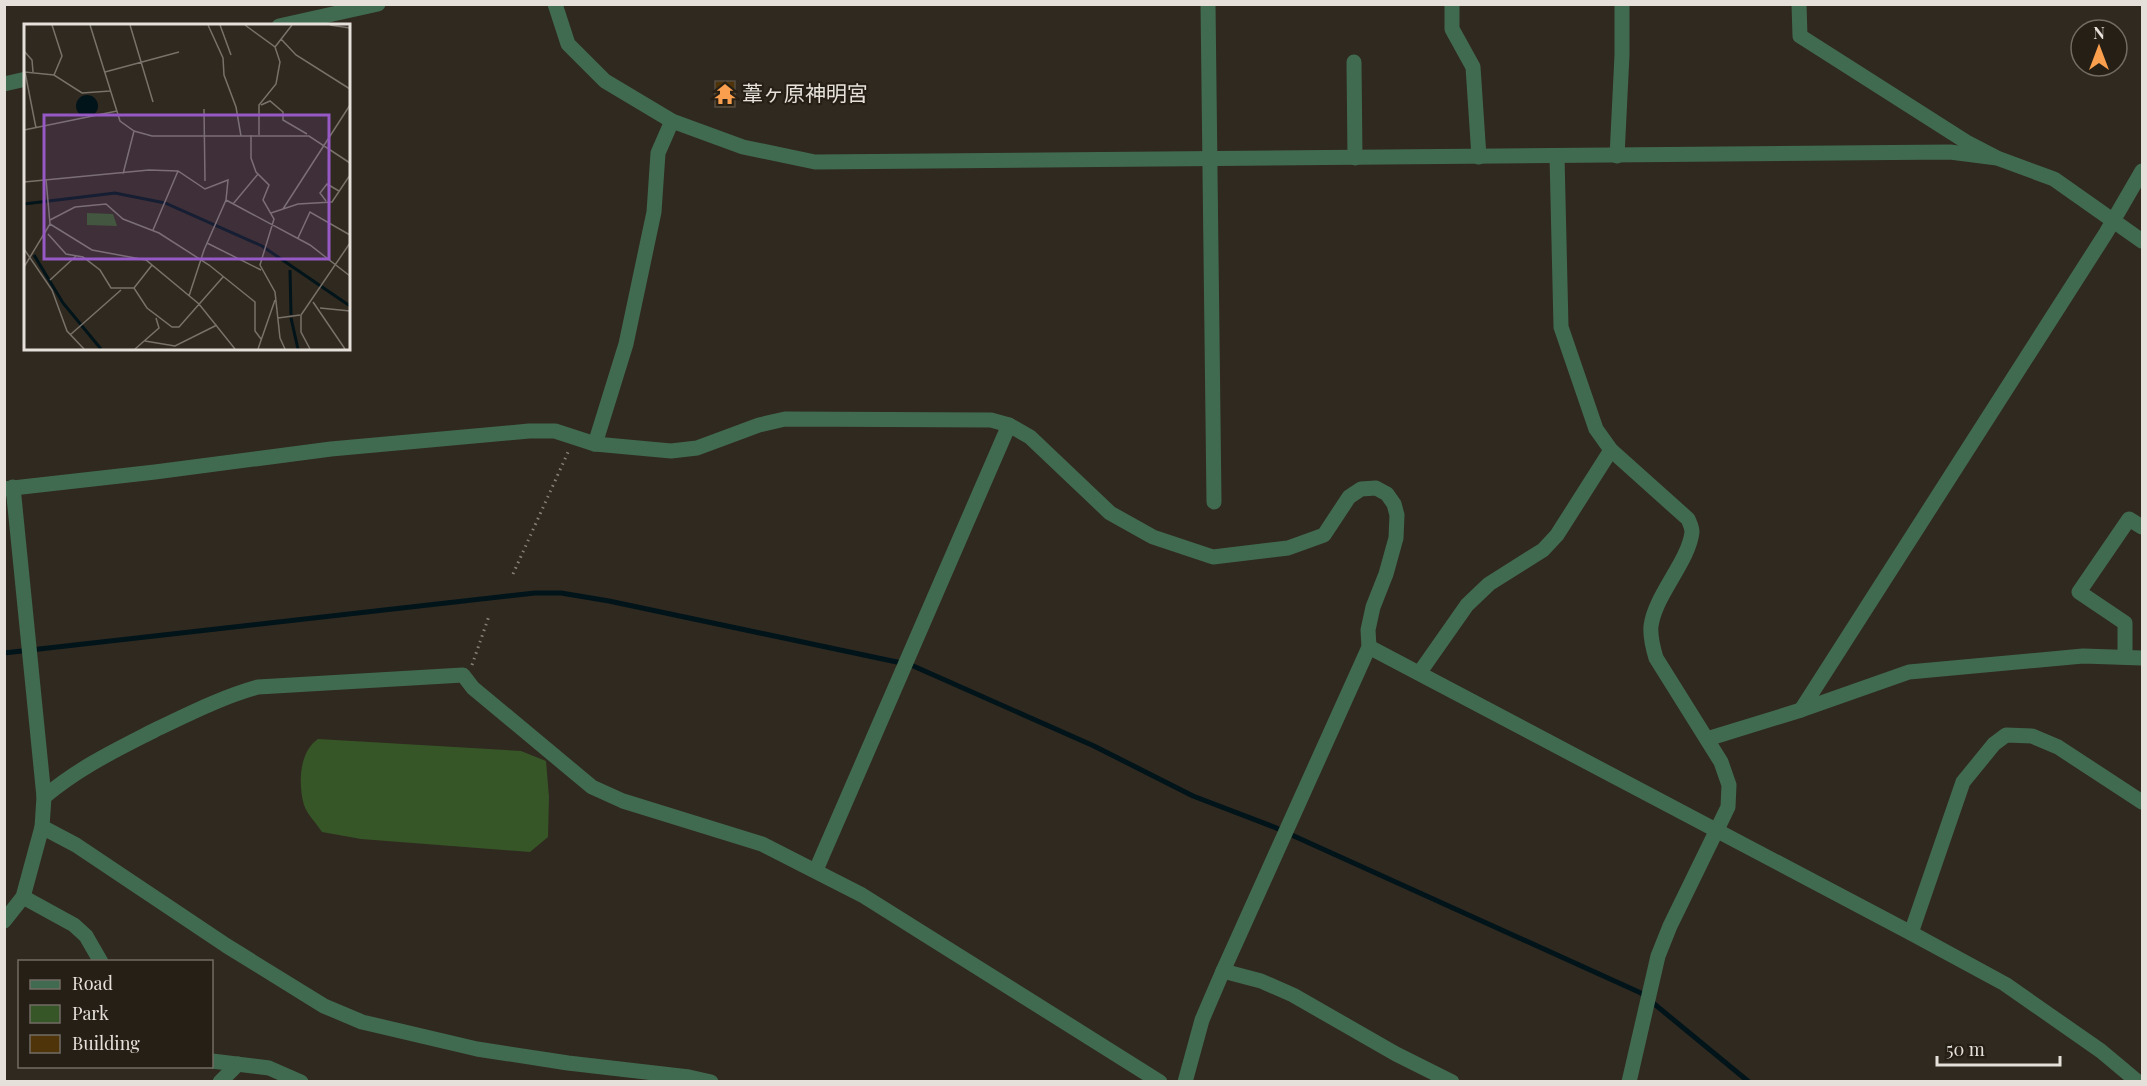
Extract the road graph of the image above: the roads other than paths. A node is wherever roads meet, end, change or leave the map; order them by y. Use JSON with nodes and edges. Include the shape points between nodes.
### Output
{"nodes":[{"id":1,"x":378,"y":4,"type":"edge"},
{"id":2,"x":555,"y":4,"type":"edge"},
{"id":3,"x":1208,"y":4,"type":"edge"},
{"id":4,"x":1452,"y":4,"type":"edge"},
{"id":5,"x":1622,"y":4,"type":"edge"},
{"id":6,"x":1799,"y":4,"type":"edge"},
{"id":7,"x":288,"y":24,"type":"edge"},
{"id":8,"x":1354,"y":62,"type":"dead end"},
{"id":9,"x":24,"y":79,"type":"edge"},
{"id":10,"x":4,"y":84,"type":"edge"},
{"id":11,"x":672,"y":121,"type":"junction"},
{"id":12,"x":1557,"y":156,"type":"junction"},
{"id":13,"x":1617,"y":156,"type":"junction"},
{"id":14,"x":1479,"y":157,"type":"junction"},
{"id":15,"x":1355,"y":158,"type":"junction"},
{"id":16,"x":1997,"y":158,"type":"junction"},
{"id":17,"x":1209,"y":159,"type":"junction"},
{"id":18,"x":2142,"y":171,"type":"edge"},
{"id":19,"x":2113,"y":220,"type":"junction"},
{"id":20,"x":2142,"y":241,"type":"edge"},
{"id":21,"x":1009,"y":424,"type":"junction"},
{"id":22,"x":595,"y":444,"type":"junction"},
{"id":23,"x":1611,"y":450,"type":"junction"},
{"id":24,"x":9,"y":488,"type":"edge"},
{"id":25,"x":1214,"y":502,"type":"dead end"},
{"id":26,"x":2142,"y":527,"type":"edge"},
{"id":27,"x":1369,"y":646,"type":"junction"},
{"id":28,"x":2125,"y":657,"type":"junction"},
{"id":29,"x":2142,"y":658,"type":"edge"},
{"id":30,"x":1420,"y":672,"type":"junction"},
{"id":31,"x":1801,"y":710,"type":"junction"},
{"id":32,"x":1707,"y":739,"type":"junction"},
{"id":33,"x":44,"y":797,"type":"junction"},
{"id":34,"x":2142,"y":802,"type":"edge"},
{"id":35,"x":42,"y":827,"type":"junction"},
{"id":36,"x":1718,"y":831,"type":"junction"},
{"id":37,"x":816,"y":870,"type":"junction"},
{"id":38,"x":24,"y":897,"type":"junction"},
{"id":39,"x":4,"y":921,"type":"edge"},
{"id":40,"x":1911,"y":933,"type":"junction"},
{"id":41,"x":99,"y":960,"type":"edge"},
{"id":42,"x":1223,"y":971,"type":"junction"},
{"id":43,"x":213,"y":1061,"type":"edge"},
{"id":44,"x":238,"y":1064,"type":"junction"},
{"id":45,"x":220,"y":1082,"type":"edge"},
{"id":46,"x":301,"y":1082,"type":"edge"},
{"id":47,"x":711,"y":1082,"type":"edge"},
{"id":48,"x":1160,"y":1082,"type":"edge"},
{"id":49,"x":1185,"y":1082,"type":"edge"},
{"id":50,"x":1452,"y":1082,"type":"edge"},
{"id":51,"x":1629,"y":1082,"type":"edge"},
{"id":52,"x":2138,"y":1082,"type":"edge"}],
"edges":[{"from":1,"to":7,"type":"street"},
{"from":2,"to":11,"type":"street","via":[[568,44],[604,81]]},
{"from":3,"to":17,"type":"street"},
{"from":4,"to":14,"type":"street","via":[[1452,29],[1473,67]]},
{"from":5,"to":13,"type":"street"},
{"from":6,"to":16,"type":"street","via":[[1800,36]]},
{"from":8,"to":15,"type":"street"},
{"from":9,"to":10,"type":"street"},
{"from":11,"to":17,"type":"street","via":[[743,147],[815,162]]},
{"from":11,"to":22,"type":"street","via":[[658,153],[654,212],[626,345]]},
{"from":12,"to":13,"type":"street"},
{"from":12,"to":14,"type":"street"},
{"from":12,"to":23,"type":"street","via":[[1562,327],[1596,429]]},
{"from":13,"to":16,"type":"street","via":[[1950,152]]},
{"from":14,"to":15,"type":"street"},
{"from":15,"to":17,"type":"street"},
{"from":16,"to":19,"type":"street","via":[[2054,179]]},
{"from":17,"to":25,"type":"street"},
{"from":18,"to":19,"type":"street"},
{"from":19,"to":20,"type":"street"},
{"from":19,"to":31,"type":"street"},
{"from":21,"to":22,"type":"street","via":[[991,420],[785,419],[697,448],[671,451]]},
{"from":21,"to":27,"type":"street","via":[[1030,436],[1110,513],[1153,537],[1214,557],[1288,548],[1324,535],[1349,497],[1361,489],[1376,488],[1387,494],[1397,515],[1396,538],[1373,607]]},
{"from":21,"to":37,"type":"street"},
{"from":22,"to":24,"type":"street","via":[[555,431],[529,431],[331,449]]},
{"from":23,"to":30,"type":"street","via":[[1557,535],[1543,550],[1490,584],[1467,605]]},
{"from":23,"to":32,"type":"street","via":[[1688,519],[1692,529],[1690,542],[1656,610],[1651,640],[1656,658]]},
{"from":24,"to":33,"type":"street"},
{"from":26,"to":28,"type":"street","via":[[2129,519],[2079,592],[2125,623]]},
{"from":27,"to":30,"type":"street"},
{"from":27,"to":42,"type":"street"},
{"from":28,"to":29,"type":"street"},
{"from":28,"to":31,"type":"street","via":[[2083,656],[1910,672]]},
{"from":30,"to":36,"type":"street"},
{"from":31,"to":32,"type":"street"},
{"from":32,"to":36,"type":"street","via":[[1729,785],[1728,807]]},
{"from":33,"to":35,"type":"street"},
{"from":33,"to":37,"type":"street","via":[[102,756],[234,694],[258,687],[464,675],[473,688],[592,787],[622,801],[762,844]]},
{"from":34,"to":40,"type":"street","via":[[2058,747],[2032,736],[2006,735],[1963,782]]},
{"from":35,"to":38,"type":"street"},
{"from":35,"to":47,"type":"street","via":[[76,845],[324,1006],[362,1022],[477,1049]]},
{"from":36,"to":40,"type":"street"},
{"from":36,"to":51,"type":"street","via":[[1658,956]]},
{"from":37,"to":48,"type":"street"},
{"from":38,"to":39,"type":"street"},
{"from":38,"to":41,"type":"street","via":[[74,925],[86,936]]},
{"from":40,"to":52,"type":"street","via":[[2005,984],[2101,1051]]},
{"from":42,"to":49,"type":"street","via":[[1202,1020]]},
{"from":42,"to":50,"type":"street","via":[[1293,995]]},
{"from":43,"to":44,"type":"street"},
{"from":44,"to":45,"type":"street"},
{"from":44,"to":46,"type":"street","via":[[269,1068]]}]}
